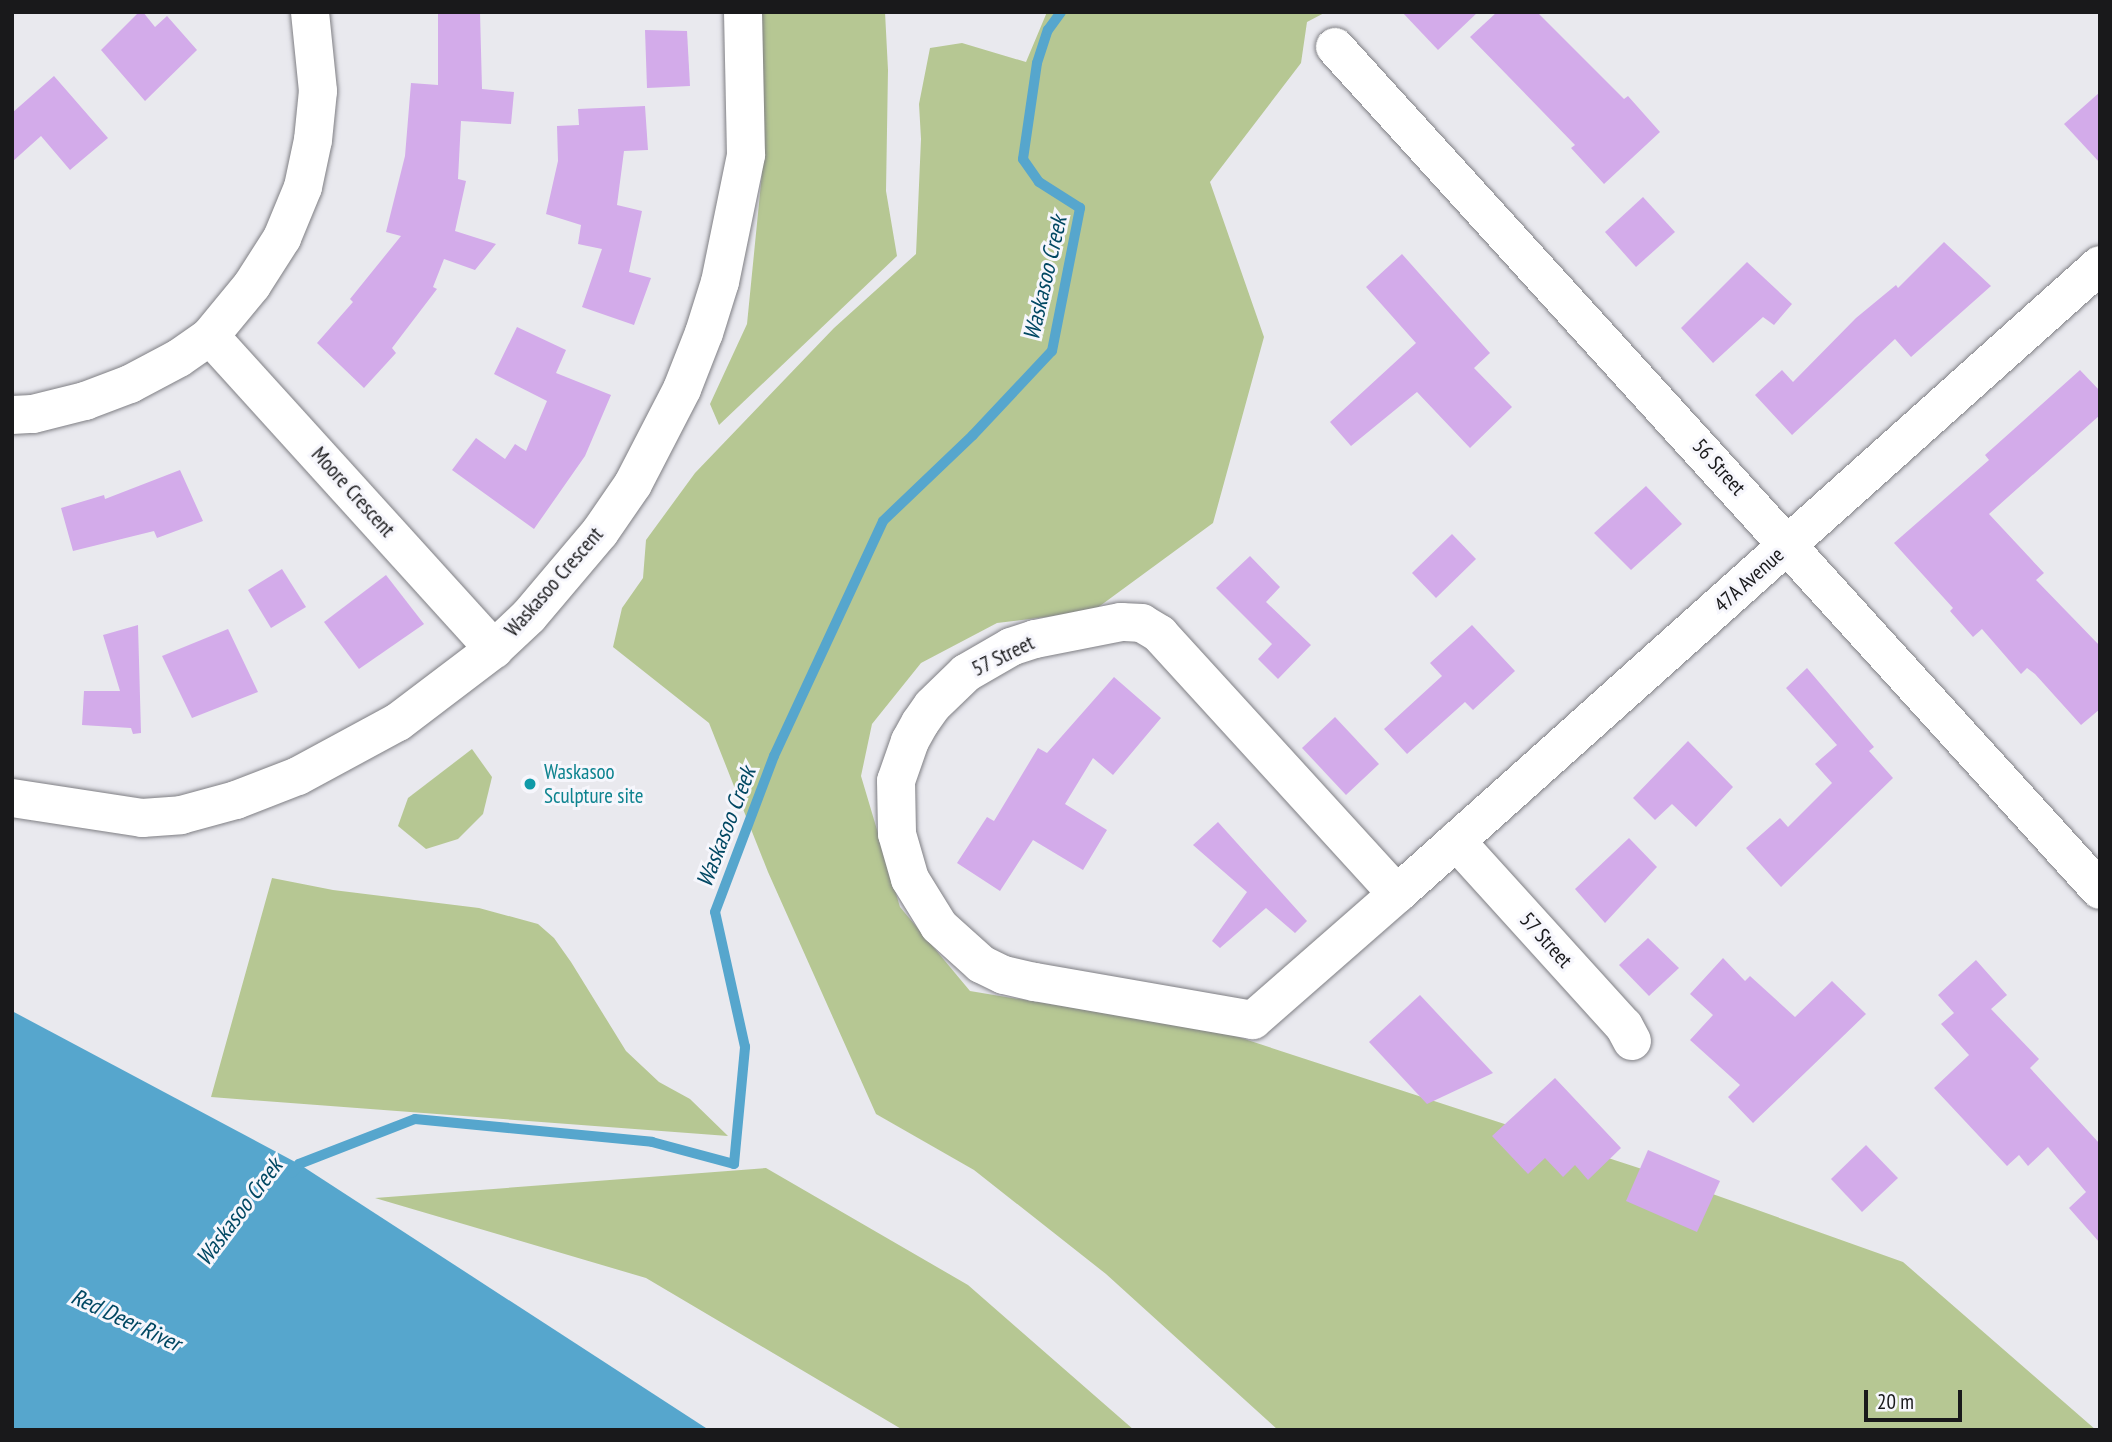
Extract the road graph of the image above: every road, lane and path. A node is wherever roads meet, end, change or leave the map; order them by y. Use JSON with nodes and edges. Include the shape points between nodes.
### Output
{"nodes":[{"id":1,"x":310,"y":12,"type":"edge"},
{"id":2,"x":743,"y":12,"type":"edge"},
{"id":3,"x":1335,"y":47,"type":"dead end"},
{"id":4,"x":2100,"y":265,"type":"edge"},
{"id":5,"x":210,"y":336,"type":"junction"},
{"id":6,"x":12,"y":415,"type":"edge"},
{"id":7,"x":1788,"y":545,"type":"junction"},
{"id":8,"x":494,"y":649,"type":"junction"},
{"id":9,"x":12,"y":798,"type":"edge"},
{"id":10,"x":1456,"y":841,"type":"junction"},
{"id":11,"x":2100,"y":890,"type":"edge"},
{"id":12,"x":1397,"y":894,"type":"junction"},
{"id":13,"x":1632,"y":1041,"type":"dead end"}],
"edges":[{"from":1,"to":5,"type":"street","via":[[318,91],[303,187],[282,239]]},
{"from":2,"to":8,"type":"street","name":"Waskasoo Crescent","via":[[746,155],[720,282],[695,355],[658,438],[620,503],[556,586]]},
{"from":3,"to":7,"type":"street","name":"56 Street"},
{"from":4,"to":7,"type":"street","name":"47A Avenue"},
{"from":5,"to":6,"type":"street","via":[[130,384],[85,401]]},
{"from":5,"to":8,"type":"street","name":"Moore Crescent"},
{"from":7,"to":10,"type":"street","name":"47A Avenue"},
{"from":7,"to":11,"type":"street","name":"56 Street"},
{"from":8,"to":9,"type":"street","name":"Waskasoo Crescent","via":[[435,696],[360,745],[236,800],[181,815],[142,818]]},
{"from":10,"to":12,"type":"street","name":"47A Avenue"},
{"from":10,"to":13,"type":"street","name":"57 Street","via":[[1624,1026]]},
{"from":12,"to":12,"type":"street","name":"57 Street","via":[[1160,634],[1142,623],[1110,624],[1035,639],[966,673],[920,723],[896,781],[897,834],[910,879],[924,905],[958,946],[1004,975],[1253,1020]]}]}
